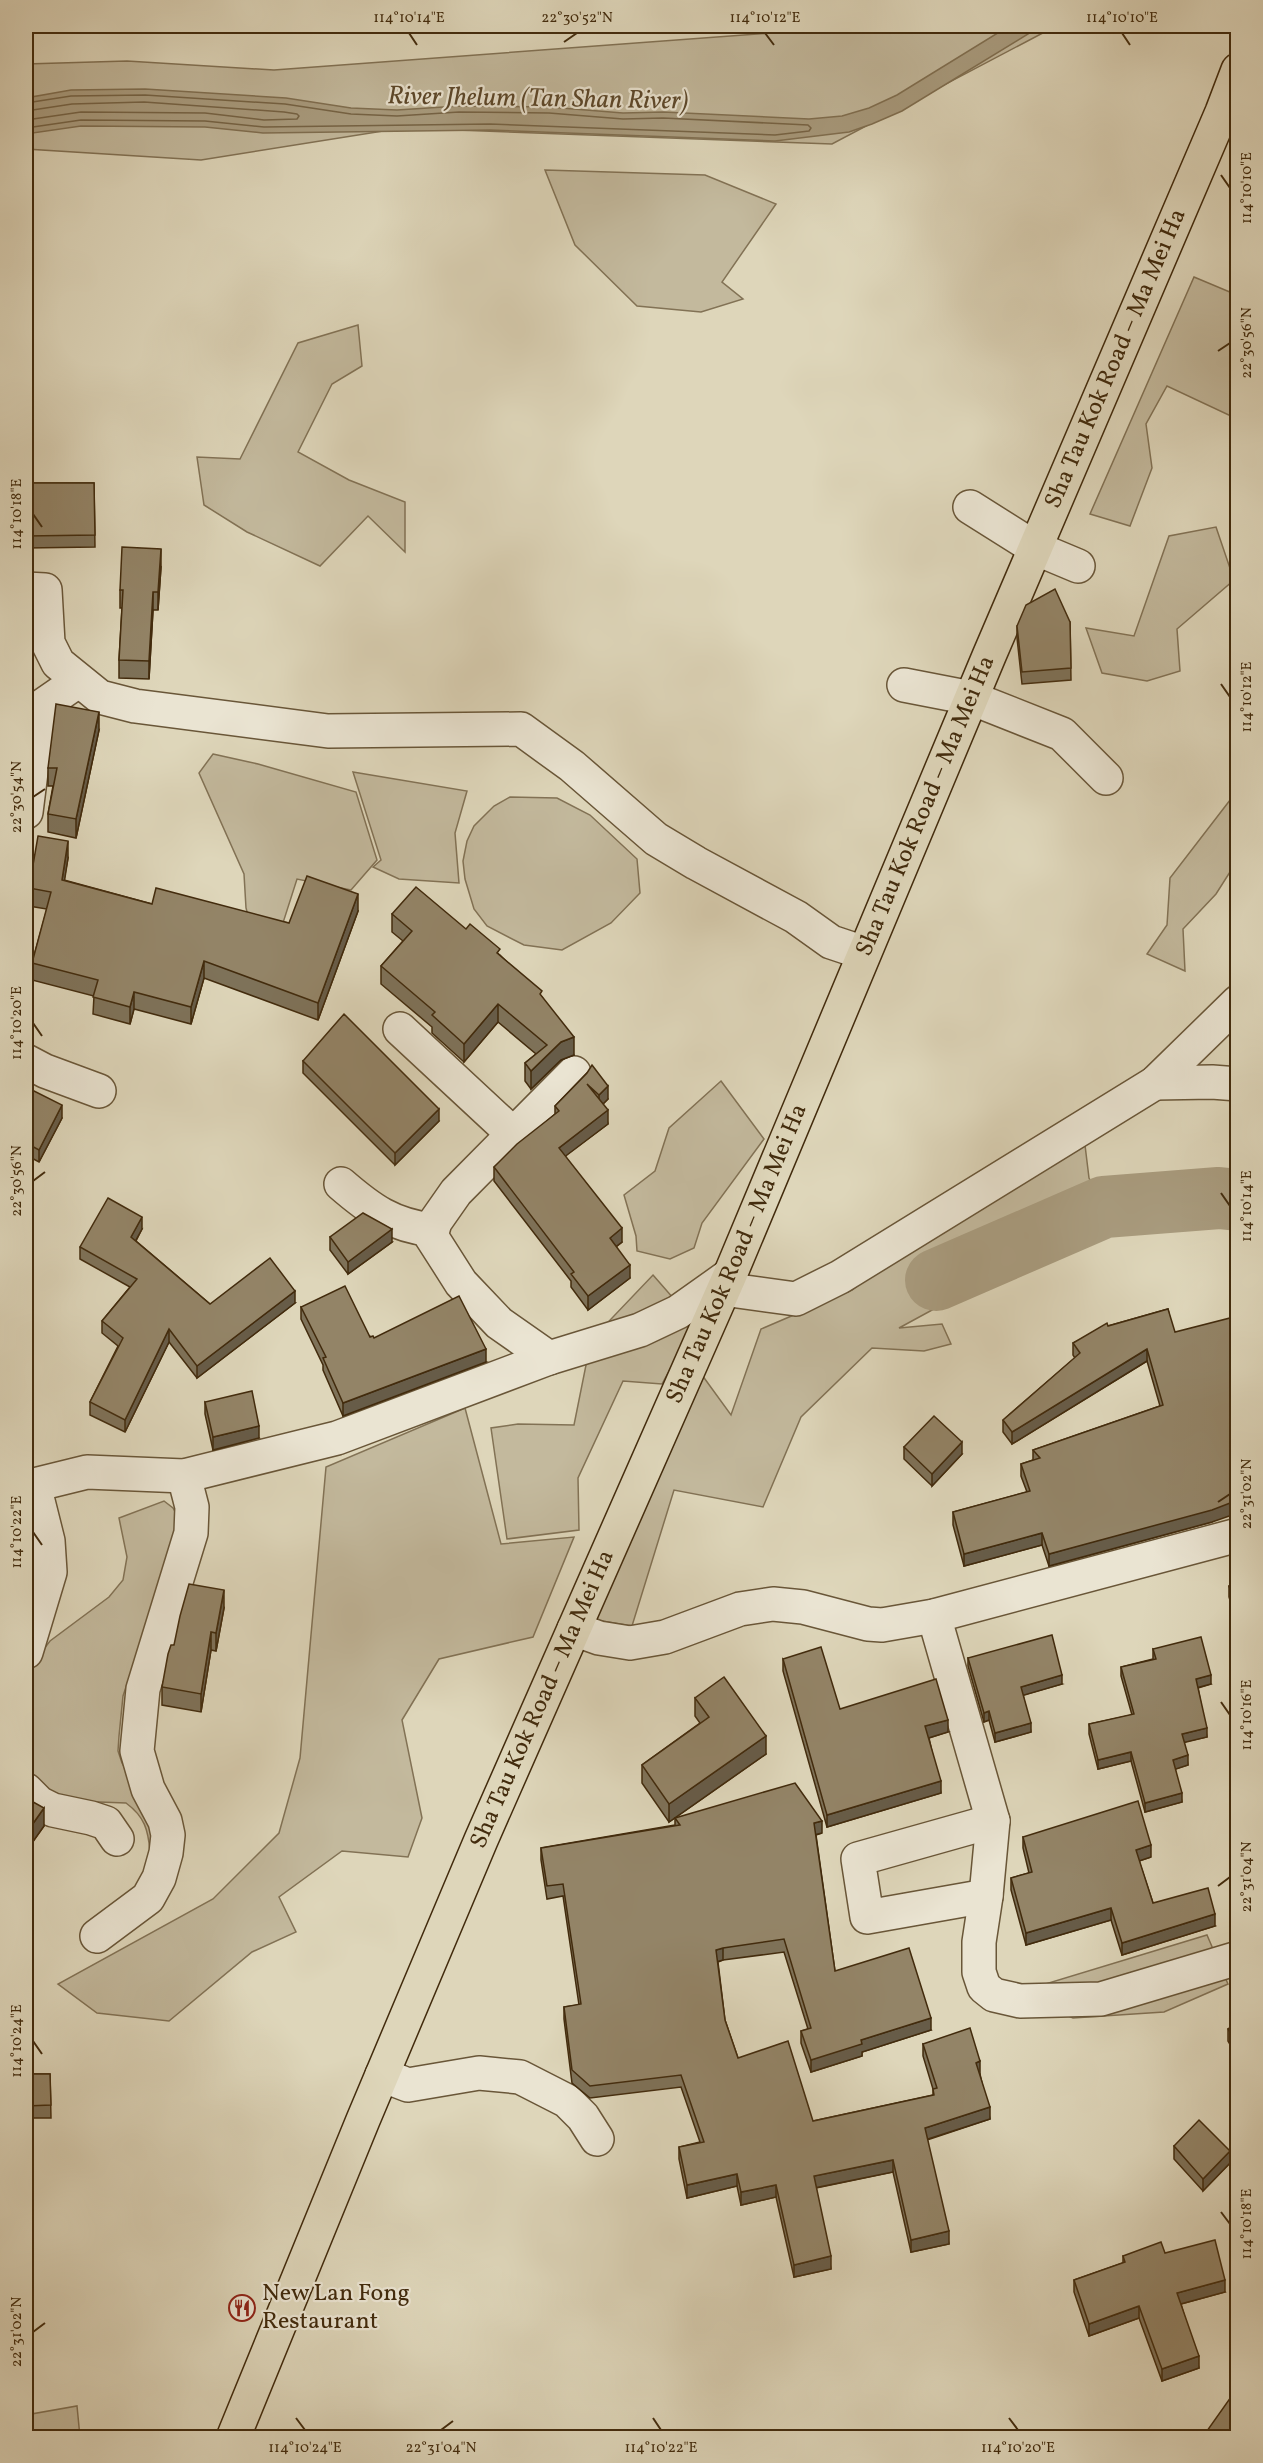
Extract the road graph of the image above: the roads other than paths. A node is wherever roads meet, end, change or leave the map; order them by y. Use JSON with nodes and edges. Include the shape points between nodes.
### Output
{"nodes":[{"id":1,"x":1238,"y":70,"type":"edge"},
{"id":2,"x":1230,"y":115,"type":"edge"},
{"id":3,"x":970,"y":507,"type":"dead end"},
{"id":4,"x":1035,"y":548,"type":"junction"},
{"id":5,"x":1078,"y":566,"type":"dead end"},
{"id":6,"x":26,"y":590,"type":"edge"},
{"id":7,"x":78,"y":681,"type":"junction"},
{"id":8,"x":904,"y":685,"type":"dead end"},
{"id":9,"x":971,"y":698,"type":"junction"},
{"id":10,"x":1106,"y":778,"type":"dead end"},
{"id":11,"x":26,"y":812,"type":"edge"},
{"id":12,"x":864,"y":953,"type":"junction"},
{"id":13,"x":1238,"y":1002,"type":"edge"},
{"id":14,"x":400,"y":1029,"type":"dead end"},
{"id":15,"x":26,"y":1061,"type":"edge"},
{"id":16,"x":574,"y":1073,"type":"dead end"},
{"id":17,"x":1155,"y":1083,"type":"junction"},
{"id":18,"x":1238,"y":1084,"type":"edge"},
{"id":19,"x":99,"y":1091,"type":"dead end"},
{"id":20,"x":513,"y":1134,"type":"junction"},
{"id":21,"x":341,"y":1184,"type":"dead end"},
{"id":22,"x":432,"y":1230,"type":"junction"},
{"id":23,"x":727,"y":1282,"type":"junction"},
{"id":24,"x":549,"y":1358,"type":"junction"},
{"id":25,"x":184,"y":1476,"type":"junction"},
{"id":26,"x":30,"y":1486,"type":"edge"},
{"id":27,"x":1238,"y":1535,"type":"edge"},
{"id":28,"x":934,"y":1616,"type":"junction"},
{"id":29,"x":574,"y":1629,"type":"junction"},
{"id":30,"x":26,"y":1652,"type":"edge"},
{"id":31,"x":26,"y":1790,"type":"edge"},
{"id":32,"x":993,"y":1821,"type":"junction"},
{"id":33,"x":117,"y":1839,"type":"dead end"},
{"id":34,"x":986,"y":1896,"type":"junction"},
{"id":35,"x":97,"y":1936,"type":"dead end"},
{"id":36,"x":1238,"y":1958,"type":"edge"},
{"id":37,"x":382,"y":2075,"type":"junction"},
{"id":38,"x":597,"y":2139,"type":"dead end"},
{"id":39,"x":233,"y":2438,"type":"edge"}],
"edges":[{"from":1,"to":2,"type":"main road","name":"Sha Tau Kok Road – Ma Mei Ha"},
{"from":2,"to":4,"type":"main road","name":"Sha Tau Kok Road – Ma Mei Ha"},
{"from":3,"to":4,"type":"street"},
{"from":4,"to":5,"type":"street"},
{"from":4,"to":9,"type":"main road","name":"Sha Tau Kok Road – Ma Mei Ha"},
{"from":6,"to":7,"type":"street","via":[[45,590],[48,643],[58,663]]},
{"from":7,"to":11,"type":"street","via":[[39,708]]},
{"from":7,"to":12,"type":"street","via":[[100,697],[135,706],[328,731],[521,729],[572,766],[656,839],[796,917],[831,942]]},
{"from":8,"to":9,"type":"street"},
{"from":9,"to":10,"type":"street","via":[[1062,734]]},
{"from":9,"to":12,"type":"main road","name":"Sha Tau Kok Road – Ma Mei Ha"},
{"from":12,"to":23,"type":"main road","name":"Sha Tau Kok Road – Ma Mei Ha"},
{"from":13,"to":17,"type":"street"},
{"from":14,"to":20,"type":"street"},
{"from":15,"to":19,"type":"street"},
{"from":16,"to":20,"type":"street"},
{"from":17,"to":18,"type":"street"},
{"from":17,"to":23,"type":"street","via":[[796,1299]]},
{"from":20,"to":22,"type":"street","via":[[450,1198]]},
{"from":21,"to":22,"type":"street","via":[[396,1223]]},
{"from":22,"to":24,"type":"street","via":[[433,1241],[461,1283],[499,1323]]},
{"from":23,"to":24,"type":"street","via":[[640,1330]]},
{"from":23,"to":29,"type":"main road","name":"Sha Tau Kok Road – Ma Mei Ha"},
{"from":24,"to":25,"type":"street","via":[[337,1438]]},
{"from":25,"to":26,"type":"street","via":[[87,1472]]},
{"from":25,"to":35,"type":"street","via":[[192,1507],[191,1533],[143,1689],[136,1751],[148,1789],[165,1821],[166,1853],[148,1898]]},
{"from":26,"to":30,"type":"street","via":[[48,1541],[50,1572]]},
{"from":27,"to":28,"type":"street"},
{"from":28,"to":29,"type":"street","via":[[875,1625],[803,1607],[773,1604],[740,1609],[665,1637],[630,1643]]},
{"from":28,"to":32,"type":"street"},
{"from":29,"to":37,"type":"main road","name":"Sha Tau Kok Road – Ma Mei Ha"},
{"from":31,"to":33,"type":"street","via":[[53,1810],[106,1823]]},
{"from":32,"to":34,"type":"street"},
{"from":32,"to":34,"type":"street","via":[[858,1859],[867,1917]]},
{"from":34,"to":36,"type":"street","via":[[979,1972],[984,1987],[1008,1999],[1101,1999]]},
{"from":37,"to":38,"type":"street","via":[[408,2085],[479,2073],[520,2077],[567,2101],[583,2116]]},
{"from":37,"to":39,"type":"main road","name":"Sha Tau Kok Road – Ma Mei Ha"}]}
